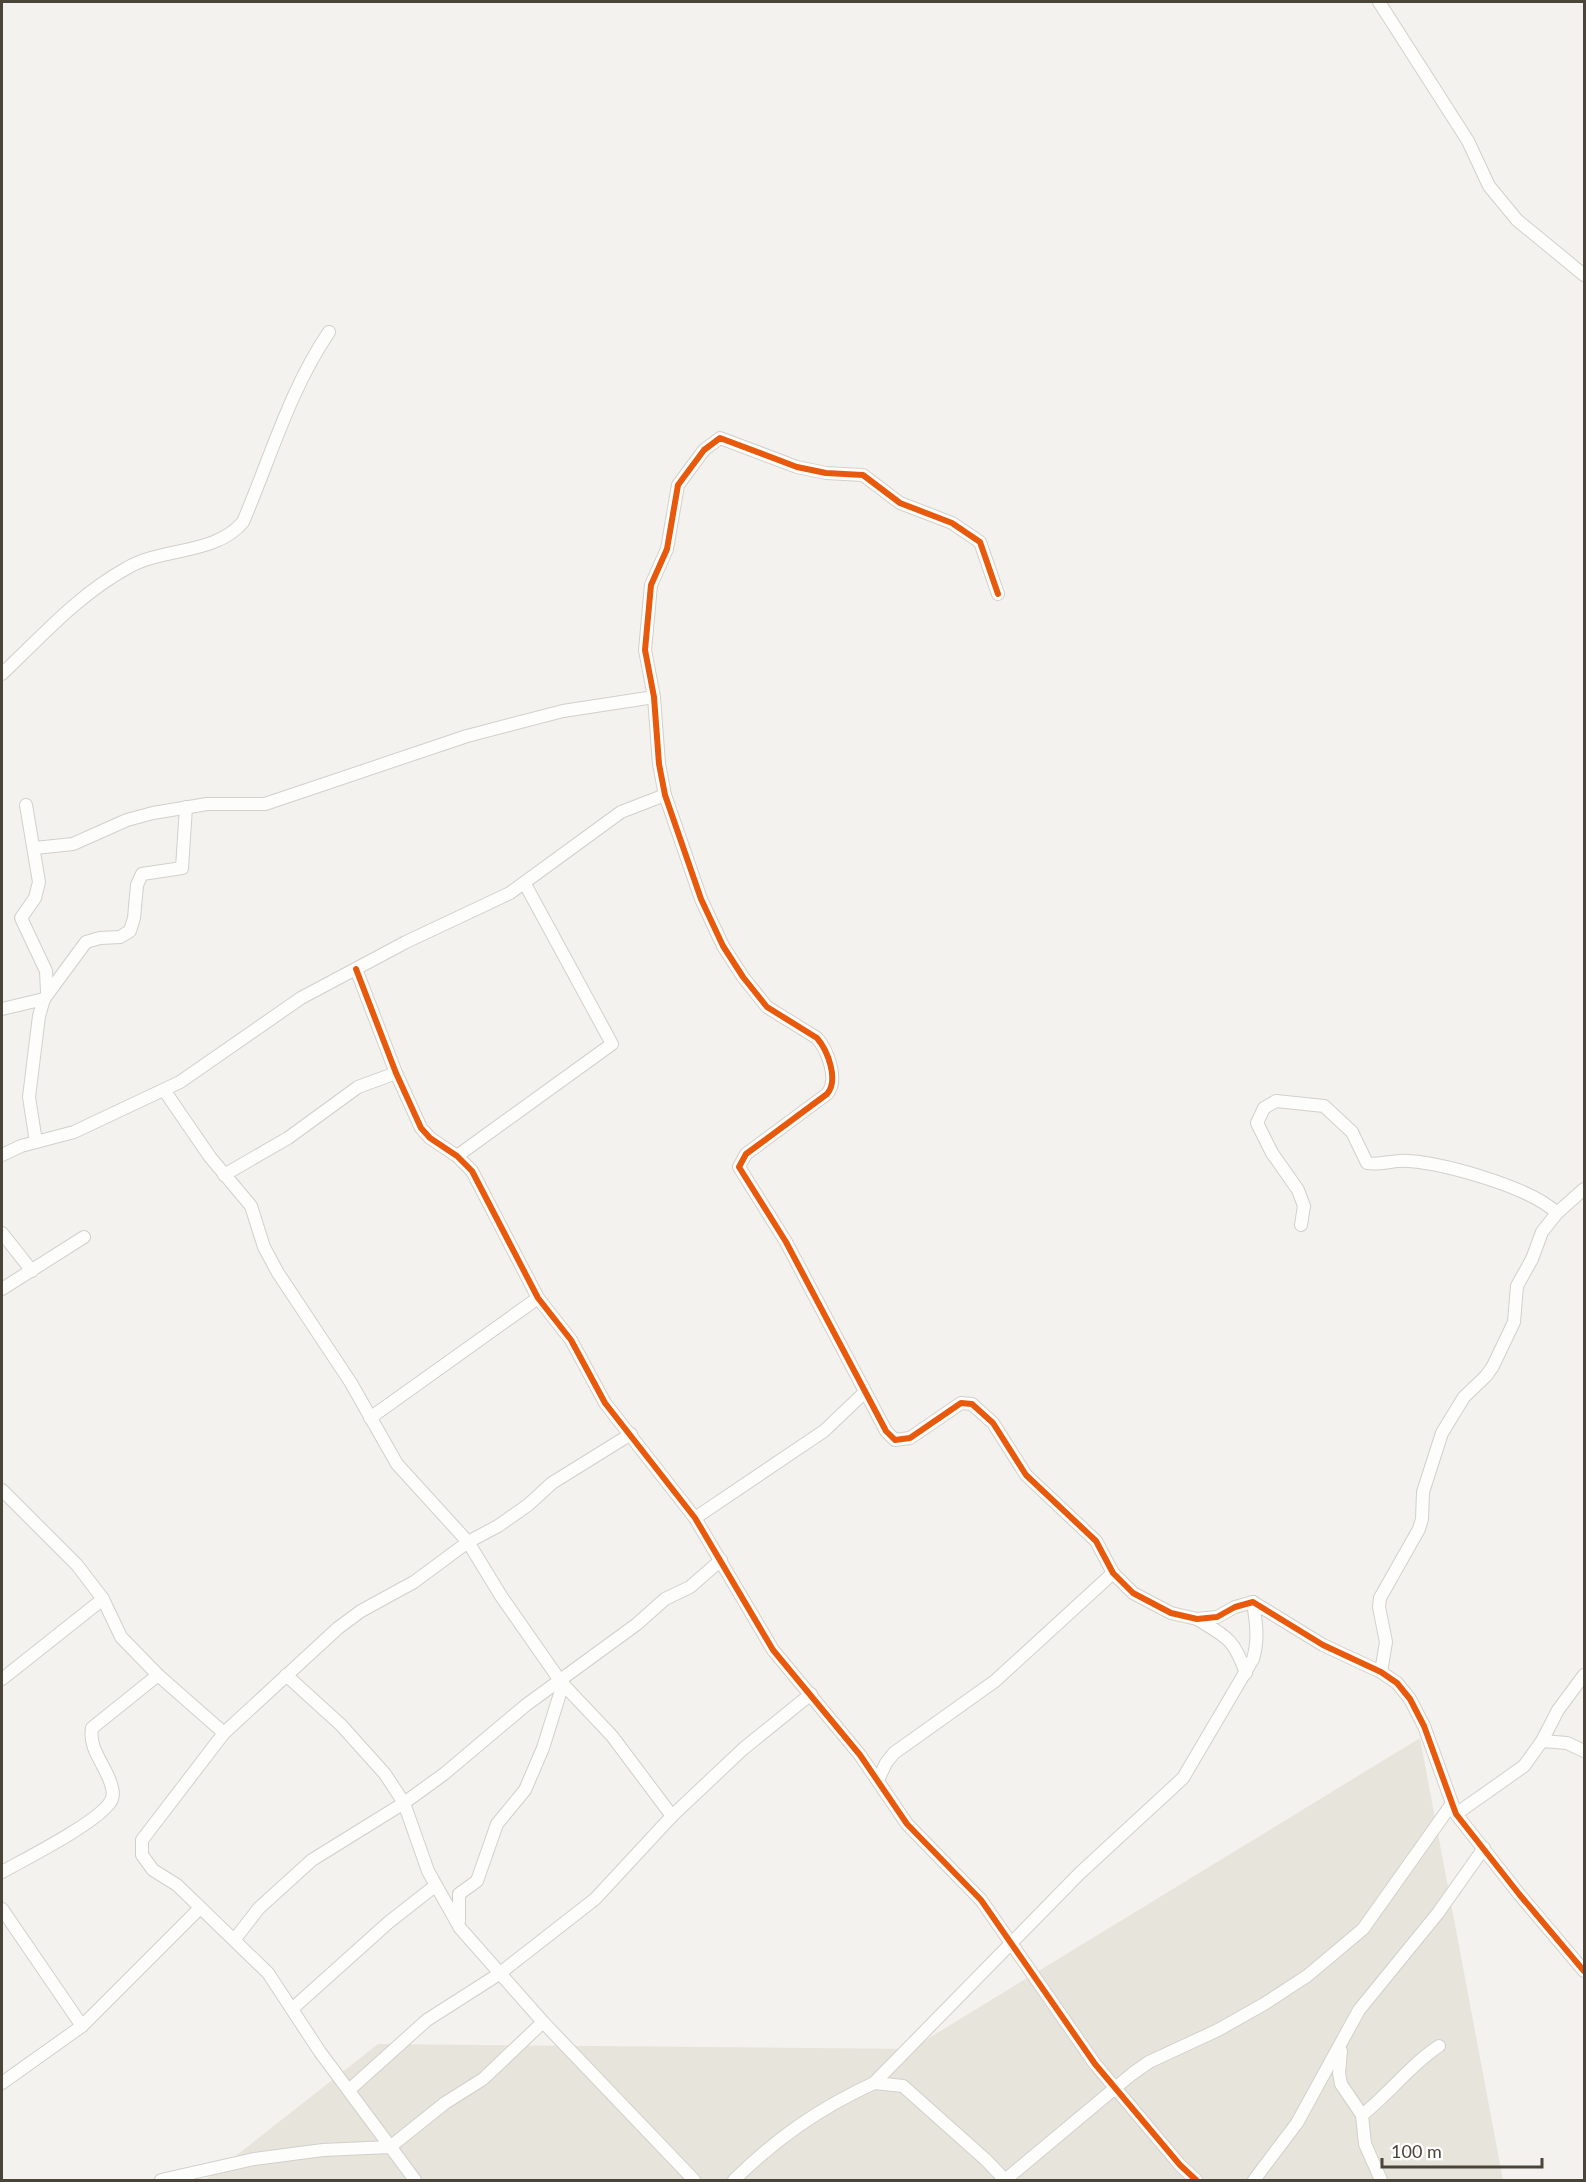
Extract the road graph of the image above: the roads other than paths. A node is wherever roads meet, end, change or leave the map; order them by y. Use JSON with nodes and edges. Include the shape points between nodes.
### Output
{"nodes":[{"id":1,"x":1379,"y":2,"type":"edge"},
{"id":2,"x":1584,"y":275,"type":"edge"},
{"id":3,"x":329,"y":332,"type":"dead end"},
{"id":4,"x":998,"y":594,"type":"dead end"},
{"id":5,"x":2,"y":674,"type":"edge"},
{"id":6,"x":654,"y":698,"type":"junction"},
{"id":7,"x":665,"y":795,"type":"junction"},
{"id":8,"x":26,"y":805,"type":"dead end"},
{"id":9,"x":186,"y":807,"type":"junction"},
{"id":10,"x":35,"y":848,"type":"junction"},
{"id":11,"x":525,"y":884,"type":"junction"},
{"id":12,"x":356,"y":969,"type":"junction"},
{"id":13,"x":46,"y":996,"type":"junction"},
{"id":14,"x":2,"y":1009,"type":"edge"},
{"id":15,"x":396,"y":1073,"type":"junction"},
{"id":16,"x":164,"y":1090,"type":"junction"},
{"id":17,"x":36,"y":1142,"type":"junction"},
{"id":18,"x":2,"y":1155,"type":"edge"},
{"id":19,"x":457,"y":1156,"type":"junction"},
{"id":20,"x":224,"y":1175,"type":"junction"},
{"id":21,"x":1584,"y":1189,"type":"edge"},
{"id":22,"x":1557,"y":1213,"type":"junction"},
{"id":23,"x":1301,"y":1225,"type":"dead end"},
{"id":24,"x":2,"y":1233,"type":"edge"},
{"id":25,"x":84,"y":1237,"type":"dead end"},
{"id":26,"x":32,"y":1271,"type":"junction"},
{"id":27,"x":2,"y":1289,"type":"edge"},
{"id":28,"x":537,"y":1298,"type":"junction"},
{"id":29,"x":865,"y":1392,"type":"junction"},
{"id":30,"x":370,"y":1418,"type":"junction"},
{"id":31,"x":631,"y":1434,"type":"junction"},
{"id":32,"x":2,"y":1490,"type":"edge"},
{"id":33,"x":695,"y":1518,"type":"junction"},
{"id":34,"x":468,"y":1542,"type":"junction"},
{"id":35,"x":721,"y":1560,"type":"junction"},
{"id":36,"x":1113,"y":1573,"type":"junction"},
{"id":37,"x":103,"y":1599,"type":"junction"},
{"id":38,"x":1253,"y":1602,"type":"junction"},
{"id":39,"x":1197,"y":1619,"type":"junction"},
{"id":40,"x":1381,"y":1672,"type":"junction"},
{"id":41,"x":1246,"y":1673,"type":"junction"},
{"id":42,"x":158,"y":1675,"type":"junction"},
{"id":43,"x":286,"y":1675,"type":"junction"},
{"id":44,"x":1584,"y":1675,"type":"edge"},
{"id":45,"x":2,"y":1679,"type":"edge"},
{"id":46,"x":562,"y":1683,"type":"junction"},
{"id":47,"x":811,"y":1694,"type":"junction"},
{"id":48,"x":224,"y":1733,"type":"junction"},
{"id":49,"x":1542,"y":1741,"type":"junction"},
{"id":50,"x":1584,"y":1751,"type":"edge"},
{"id":51,"x":878,"y":1780,"type":"junction"},
{"id":52,"x":404,"y":1803,"type":"junction"},
{"id":53,"x":1453,"y":1809,"type":"junction"},
{"id":54,"x":672,"y":1816,"type":"junction"},
{"id":55,"x":1484,"y":1848,"type":"junction"},
{"id":56,"x":2,"y":1872,"type":"edge"},
{"id":57,"x":435,"y":1886,"type":"junction"},
{"id":58,"x":200,"y":1908,"type":"junction"},
{"id":59,"x":2,"y":1909,"type":"edge"},
{"id":60,"x":460,"y":1928,"type":"junction"},
{"id":61,"x":235,"y":1939,"type":"junction"},
{"id":62,"x":1010,"y":1943,"type":"junction"},
{"id":63,"x":1584,"y":1971,"type":"edge"},
{"id":64,"x":499,"y":1974,"type":"junction"},
{"id":65,"x":292,"y":2009,"type":"junction"},
{"id":66,"x":543,"y":2022,"type":"junction"},
{"id":67,"x":82,"y":2026,"type":"junction"},
{"id":68,"x":1439,"y":2046,"type":"dead end"},
{"id":69,"x":1341,"y":2048,"type":"junction"},
{"id":70,"x":2,"y":2083,"type":"edge"},
{"id":71,"x":873,"y":2083,"type":"junction"},
{"id":72,"x":1116,"y":2088,"type":"junction"},
{"id":73,"x":349,"y":2090,"type":"junction"},
{"id":74,"x":1362,"y":2115,"type":"junction"},
{"id":75,"x":390,"y":2147,"type":"junction"},
{"id":76,"x":1005,"y":2180,"type":"edge"},
{"id":77,"x":161,"y":2181,"type":"edge"},
{"id":78,"x":415,"y":2181,"type":"edge"},
{"id":79,"x":694,"y":2181,"type":"edge"},
{"id":80,"x":734,"y":2181,"type":"edge"},
{"id":81,"x":1196,"y":2181,"type":"edge"},
{"id":82,"x":1254,"y":2181,"type":"edge"},
{"id":83,"x":1381,"y":2181,"type":"edge"}],
"edges":[{"from":1,"to":2,"type":"street","via":[[1468,141],[1489,186],[1516,220]]},
{"from":3,"to":5,"type":"street","via":[[297,386],[243,522],[232,535],[159,555],[111,576],[67,610]]},
{"from":4,"to":6,"type":"street","via":[[980,542],[952,523],[900,503],[862,475],[797,467],[720,438],[704,450],[678,485],[667,549],[651,585],[645,650]]},
{"from":6,"to":7,"type":"street"},
{"from":6,"to":9,"type":"street","via":[[563,711],[467,736],[265,804]]},
{"from":7,"to":11,"type":"street","via":[[621,812]]},
{"from":7,"to":29,"type":"street","via":[[701,899],[723,946],[763,1002],[783,1019],[817,1038],[826,1054],[832,1090],[746,1154],[739,1167],[786,1242]]},
{"from":8,"to":10,"type":"street"},
{"from":9,"to":10,"type":"street","via":[[127,820],[73,844]]},
{"from":9,"to":13,"type":"street","via":[[182,868],[142,874],[130,931],[120,937],[86,942]]},
{"from":10,"to":13,"type":"street","via":[[37,891],[21,918],[46,971]]},
{"from":11,"to":12,"type":"street"},
{"from":11,"to":19,"type":"street","via":[[612,1044]]},
{"from":12,"to":15,"type":"street"},
{"from":12,"to":16,"type":"street","via":[[301,998],[210,1063]]},
{"from":13,"to":14,"type":"street"},
{"from":13,"to":17,"type":"street","via":[[39,1016],[29,1097]]},
{"from":15,"to":19,"type":"street","via":[[422,1128]]},
{"from":15,"to":20,"type":"street","via":[[350,1092],[288,1138]]},
{"from":16,"to":17,"type":"street","via":[[74,1132]]},
{"from":16,"to":20,"type":"street"},
{"from":17,"to":18,"type":"street"},
{"from":19,"to":28,"type":"street","via":[[483,1189]]},
{"from":20,"to":30,"type":"street","via":[[250,1206],[278,1273]]},
{"from":21,"to":22,"type":"street"},
{"from":22,"to":23,"type":"street","via":[[1523,1192],[1460,1172],[1411,1161],[1367,1163],[1352,1132],[1324,1106],[1276,1101],[1260,1112],[1257,1123],[1272,1154],[1298,1190],[1304,1206]]},
{"from":22,"to":40,"type":"street","via":[[1542,1232],[1517,1286],[1514,1322],[1493,1366],[1455,1410],[1436,1449],[1423,1492],[1422,1519],[1380,1598],[1386,1641]]},
{"from":24,"to":26,"type":"street"},
{"from":25,"to":26,"type":"street"},
{"from":26,"to":27,"type":"street"},
{"from":28,"to":30,"type":"street"},
{"from":28,"to":31,"type":"street","via":[[571,1340],[605,1403]]},
{"from":29,"to":33,"type":"street","via":[[824,1431]]},
{"from":29,"to":36,"type":"street","via":[[890,1437],[901,1441],[961,1403],[966,1401],[980,1409],[1026,1475],[1096,1541]]},
{"from":30,"to":34,"type":"street","via":[[397,1464]]},
{"from":31,"to":33,"type":"street"},
{"from":31,"to":34,"type":"street","via":[[552,1483],[498,1526]]},
{"from":32,"to":37,"type":"street","via":[[77,1565]]},
{"from":33,"to":35,"type":"street"},
{"from":34,"to":43,"type":"street","via":[[414,1582],[361,1611]]},
{"from":34,"to":46,"type":"street"},
{"from":35,"to":46,"type":"street","via":[[690,1587],[665,1599]]},
{"from":35,"to":47,"type":"street","via":[[758,1628]]},
{"from":36,"to":39,"type":"street","via":[[1149,1603]]},
{"from":36,"to":51,"type":"street","via":[[995,1681],[894,1754]]},
{"from":37,"to":42,"type":"street","via":[[121,1637]]},
{"from":37,"to":45,"type":"street"},
{"from":38,"to":39,"type":"street","via":[[1217,1617]]},
{"from":38,"to":40,"type":"street","via":[[1323,1645]]},
{"from":38,"to":41,"type":"street","via":[[1257,1645]]},
{"from":39,"to":41,"type":"street","via":[[1230,1639]]},
{"from":40,"to":53,"type":"street","via":[[1410,1699],[1424,1726]]},
{"from":41,"to":62,"type":"street","via":[[1183,1778]]},
{"from":42,"to":48,"type":"street"},
{"from":42,"to":56,"type":"street","via":[[92,1728],[90,1737],[112,1787],[113,1797],[108,1806]]},
{"from":43,"to":48,"type":"street"},
{"from":43,"to":52,"type":"street","via":[[364,1749]]},
{"from":44,"to":49,"type":"street","via":[[1558,1710]]},
{"from":46,"to":52,"type":"street","via":[[526,1705]]},
{"from":46,"to":54,"type":"street","via":[[612,1736]]},
{"from":46,"to":60,"type":"street","via":[[543,1748],[525,1790],[497,1824],[477,1881],[459,1894],[456,1909]]},
{"from":47,"to":51,"type":"street"},
{"from":47,"to":54,"type":"street","via":[[743,1749]]},
{"from":48,"to":58,"type":"street","via":[[149,1828],[141,1847],[153,1870],[177,1885]]},
{"from":49,"to":50,"type":"street","via":[[1567,1743]]},
{"from":49,"to":53,"type":"street","via":[[1524,1766]]},
{"from":51,"to":62,"type":"street","via":[[907,1824],[981,1900]]},
{"from":52,"to":57,"type":"street"},
{"from":52,"to":61,"type":"street","via":[[349,1835],[288,1879]]},
{"from":53,"to":55,"type":"street"},
{"from":53,"to":72,"type":"street","via":[[1363,1929],[1349,1942],[1264,2004],[1149,2062]]},
{"from":54,"to":64,"type":"street","via":[[596,1899]]},
{"from":55,"to":63,"type":"street"},
{"from":55,"to":69,"type":"street","via":[[1432,1921],[1359,2010]]},
{"from":57,"to":60,"type":"street"},
{"from":57,"to":65,"type":"street"},
{"from":58,"to":61,"type":"street"},
{"from":58,"to":67,"type":"street"},
{"from":59,"to":67,"type":"street"},
{"from":60,"to":64,"type":"street"},
{"from":61,"to":65,"type":"street","via":[[268,1972]]},
{"from":62,"to":71,"type":"street"},
{"from":62,"to":72,"type":"street"},
{"from":64,"to":66,"type":"street"},
{"from":64,"to":73,"type":"street","via":[[427,2020]]},
{"from":65,"to":73,"type":"street"},
{"from":66,"to":75,"type":"street","via":[[483,2079],[445,2103]]},
{"from":66,"to":79,"type":"street"},
{"from":67,"to":70,"type":"street"},
{"from":68,"to":74,"type":"street","via":[[1420,2058]]},
{"from":69,"to":74,"type":"street","via":[[1341,2084]]},
{"from":69,"to":82,"type":"street","via":[[1297,2123]]},
{"from":71,"to":76,"type":"street","via":[[903,2086]]},
{"from":71,"to":80,"type":"street","via":[[839,2098],[800,2123]]},
{"from":72,"to":76,"type":"street"},
{"from":72,"to":81,"type":"street"},
{"from":73,"to":75,"type":"street"},
{"from":74,"to":83,"type":"street","via":[[1365,2144]]},
{"from":75,"to":77,"type":"street","via":[[255,2159]]},
{"from":75,"to":78,"type":"street"}]}
